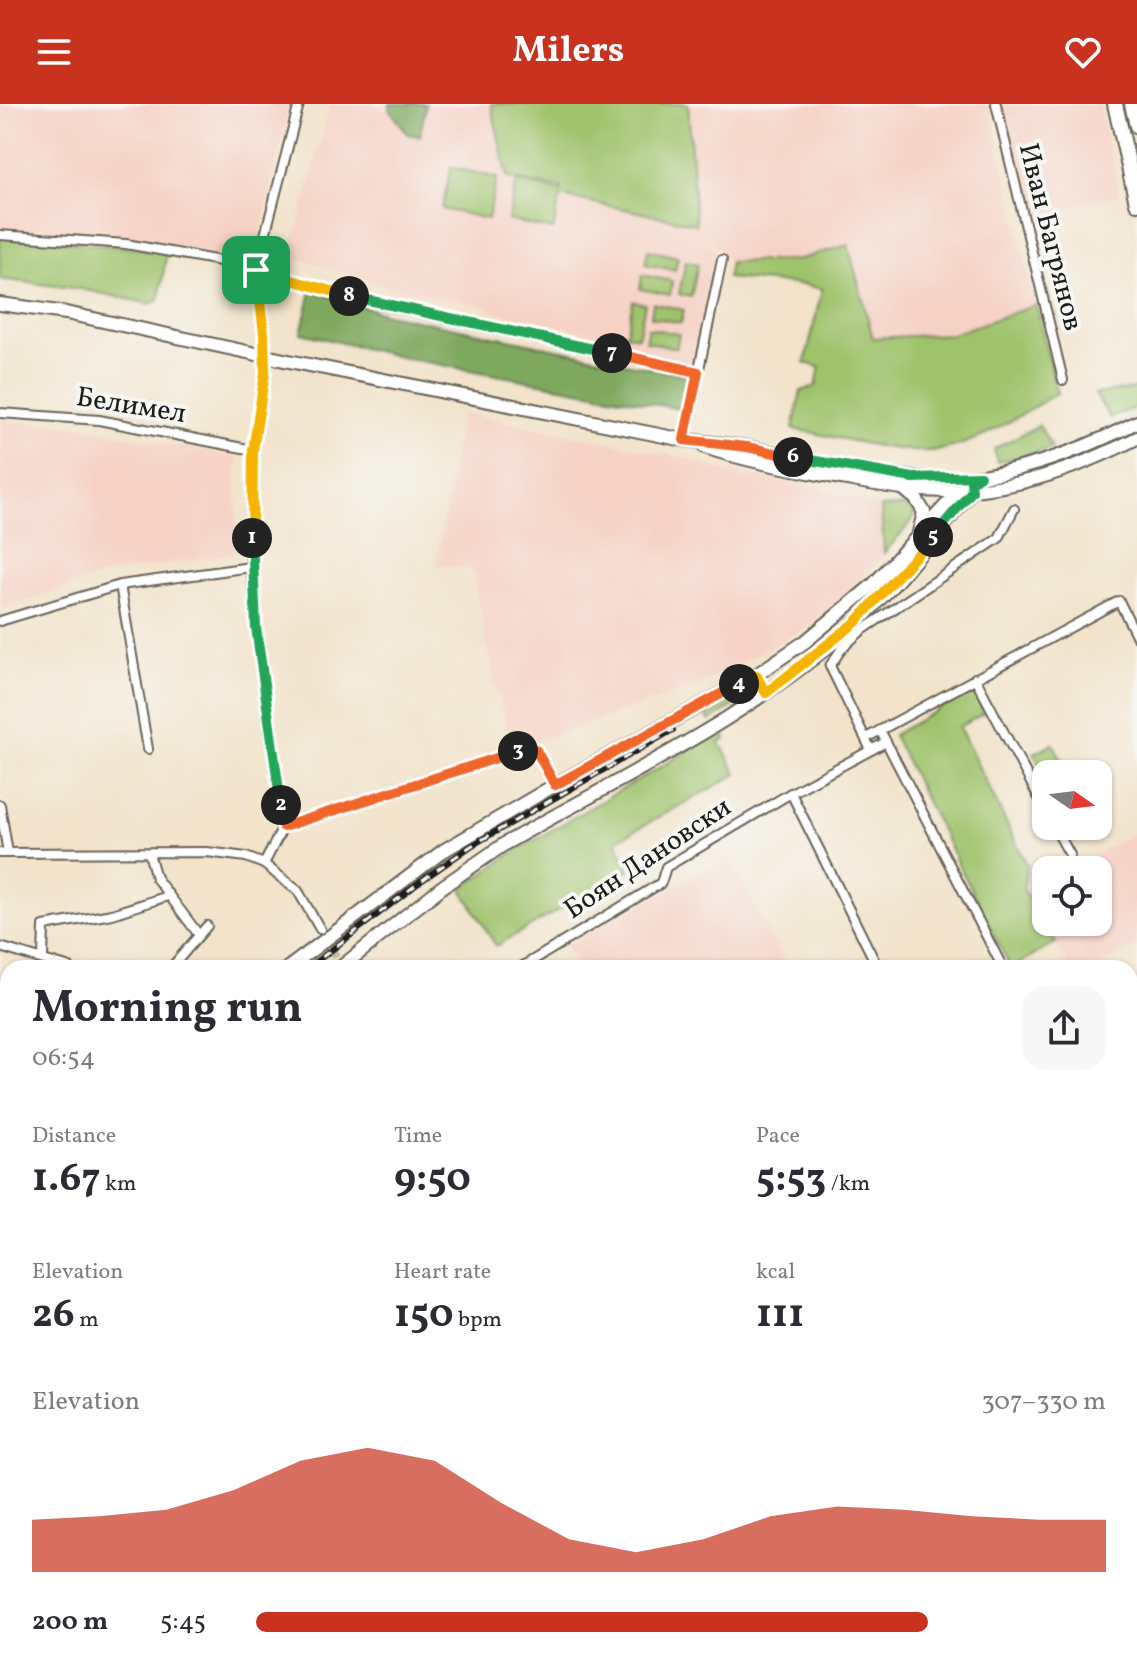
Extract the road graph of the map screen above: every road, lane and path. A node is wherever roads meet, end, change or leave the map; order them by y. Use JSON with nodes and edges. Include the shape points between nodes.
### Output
{"nodes":[{"id":1,"x":299,"y":104,"type":"edge"},
{"id":2,"x":996,"y":104,"type":"edge"},
{"id":3,"x":1115,"y":104,"type":"edge"},
{"id":4,"x":1132,"y":104,"type":"edge"},
{"id":5,"x":1137,"y":126,"type":"edge"},
{"id":6,"x":1137,"y":203,"type":"edge"},
{"id":7,"x":0,"y":235,"type":"edge"},
{"id":8,"x":722,"y":260,"type":"dead end"},
{"id":9,"x":256,"y":270,"type":"junction"},
{"id":10,"x":0,"y":304,"type":"edge"},
{"id":11,"x":265,"y":355,"type":"junction"},
{"id":12,"x":698,"y":372,"type":"junction"},
{"id":13,"x":1063,"y":380,"type":"dead end"},
{"id":14,"x":0,"y":413,"type":"edge"},
{"id":15,"x":1137,"y":422,"type":"edge"},
{"id":16,"x":1137,"y":438,"type":"edge"},
{"id":17,"x":684,"y":440,"type":"junction"},
{"id":18,"x":253,"y":450,"type":"junction"},
{"id":19,"x":970,"y":483,"type":"junction"},
{"id":20,"x":904,"y":489,"type":"junction"},
{"id":21,"x":1014,"y":509,"type":"dead end"},
{"id":22,"x":918,"y":536,"type":"junction"},
{"id":23,"x":251,"y":567,"type":"junction"},
{"id":24,"x":120,"y":585,"type":"junction"},
{"id":25,"x":0,"y":621,"type":"edge"},
{"id":26,"x":1137,"y":637,"type":"edge"},
{"id":27,"x":756,"y":675,"type":"junction"},
{"id":28,"x":975,"y":678,"type":"junction"},
{"id":29,"x":766,"y":693,"type":"junction"},
{"id":30,"x":880,"y":730,"type":"junction"},
{"id":31,"x":866,"y":738,"type":"junction"},
{"id":32,"x":886,"y":742,"type":"junction"},
{"id":33,"x":148,"y":749,"type":"dead end"},
{"id":34,"x":871,"y":750,"type":"junction"},
{"id":35,"x":555,"y":785,"type":"junction"},
{"id":36,"x":1032,"y":785,"type":"edge"},
{"id":37,"x":791,"y":793,"type":"junction"},
{"id":38,"x":0,"y":805,"type":"edge"},
{"id":39,"x":283,"y":827,"type":"junction"},
{"id":40,"x":1062,"y":840,"type":"edge"},
{"id":41,"x":4,"y":853,"type":"edge"},
{"id":42,"x":149,"y":853,"type":"junction"},
{"id":43,"x":1070,"y":855,"type":"dead end"},
{"id":44,"x":264,"y":864,"type":"junction"},
{"id":45,"x":168,"y":896,"type":"junction"},
{"id":46,"x":207,"y":926,"type":"dead end"},
{"id":47,"x":320,"y":929,"type":"tunnel mouth"},
{"id":48,"x":199,"y":935,"type":"junction"},
{"id":49,"x":0,"y":947,"type":"edge"},
{"id":50,"x":43,"y":958,"type":"junction"},
{"id":51,"x":48,"y":960,"type":"edge"},
{"id":52,"x":178,"y":960,"type":"edge"},
{"id":53,"x":299,"y":960,"type":"edge"},
{"id":54,"x":350,"y":960,"type":"edge"},
{"id":55,"x":533,"y":960,"type":"edge"},
{"id":56,"x":874,"y":960,"type":"edge"},
{"id":57,"x":999,"y":960,"type":"edge"}],
"edges":[{"from":1,"to":9,"type":"street"},
{"from":2,"to":13,"type":"street","name":"Иван Багрянов"},
{"from":3,"to":6,"type":"main road"},
{"from":4,"to":5,"type":"main road"},
{"from":7,"to":9,"type":"street","via":[[126,244]]},
{"from":8,"to":12,"type":"street"},
{"from":9,"to":11,"type":"street"},
{"from":9,"to":12,"type":"street","via":[[386,306]]},
{"from":10,"to":11,"type":"main road"},
{"from":11,"to":17,"type":"main road"},
{"from":11,"to":18,"type":"street"},
{"from":12,"to":17,"type":"street"},
{"from":14,"to":18,"type":"street","name":"Белимел","via":[[99,420]]},
{"from":15,"to":19,"type":"main road","via":[[1077,450]]},
{"from":16,"to":19,"type":"main road","via":[[1037,481]]},
{"from":17,"to":19,"type":"main road","via":[[876,473]]},
{"from":17,"to":20,"type":"main road","via":[[744,461]]},
{"from":18,"to":23,"type":"street"},
{"from":19,"to":20,"type":"main road"},
{"from":19,"to":22,"type":"main road"},
{"from":19,"to":29,"type":"main road","via":[[856,622]]},
{"from":20,"to":22,"type":"main road","via":[[924,512]]},
{"from":21,"to":31,"type":"street","via":[[999,538],[861,631],[830,666]]},
{"from":22,"to":27,"type":"main road","via":[[874,584]]},
{"from":23,"to":24,"type":"street"},
{"from":23,"to":39,"type":"street"},
{"from":24,"to":25,"type":"street"},
{"from":24,"to":33,"type":"street"},
{"from":26,"to":28,"type":"street","via":[[1119,601]]},
{"from":27,"to":29,"type":"main road"},
{"from":27,"to":35,"type":"main road"},
{"from":28,"to":30,"type":"street"},
{"from":28,"to":36,"type":"street"},
{"from":29,"to":54,"type":"main road","via":[[506,843]]},
{"from":30,"to":31,"type":"street"},
{"from":30,"to":32,"type":"street"},
{"from":31,"to":34,"type":"street"},
{"from":32,"to":34,"type":"street","name":"Боян Дановски"},
{"from":32,"to":57,"type":"street"},
{"from":34,"to":37,"type":"street","name":"Боян Дановски"},
{"from":35,"to":39,"type":"street","via":[[536,750],[529,747]]},
{"from":35,"to":53,"type":"main road","via":[[443,851]]},
{"from":37,"to":55,"type":"street","name":"Боян Дановски","via":[[666,867],[661,883]]},
{"from":37,"to":56,"type":"street"},
{"from":38,"to":41,"type":"street"},
{"from":39,"to":44,"type":"street"},
{"from":40,"to":43,"type":"street"},
{"from":41,"to":42,"type":"street"},
{"from":42,"to":44,"type":"street","via":[[228,853]]},
{"from":42,"to":45,"type":"street"},
{"from":44,"to":47,"type":"street","via":[[298,891]]},
{"from":45,"to":48,"type":"street"},
{"from":45,"to":50,"type":"street","via":[[112,914],[44,926]]},
{"from":46,"to":48,"type":"street"},
{"from":48,"to":52,"type":"street"},
{"from":49,"to":50,"type":"street"},
{"from":50,"to":51,"type":"street"}]}
